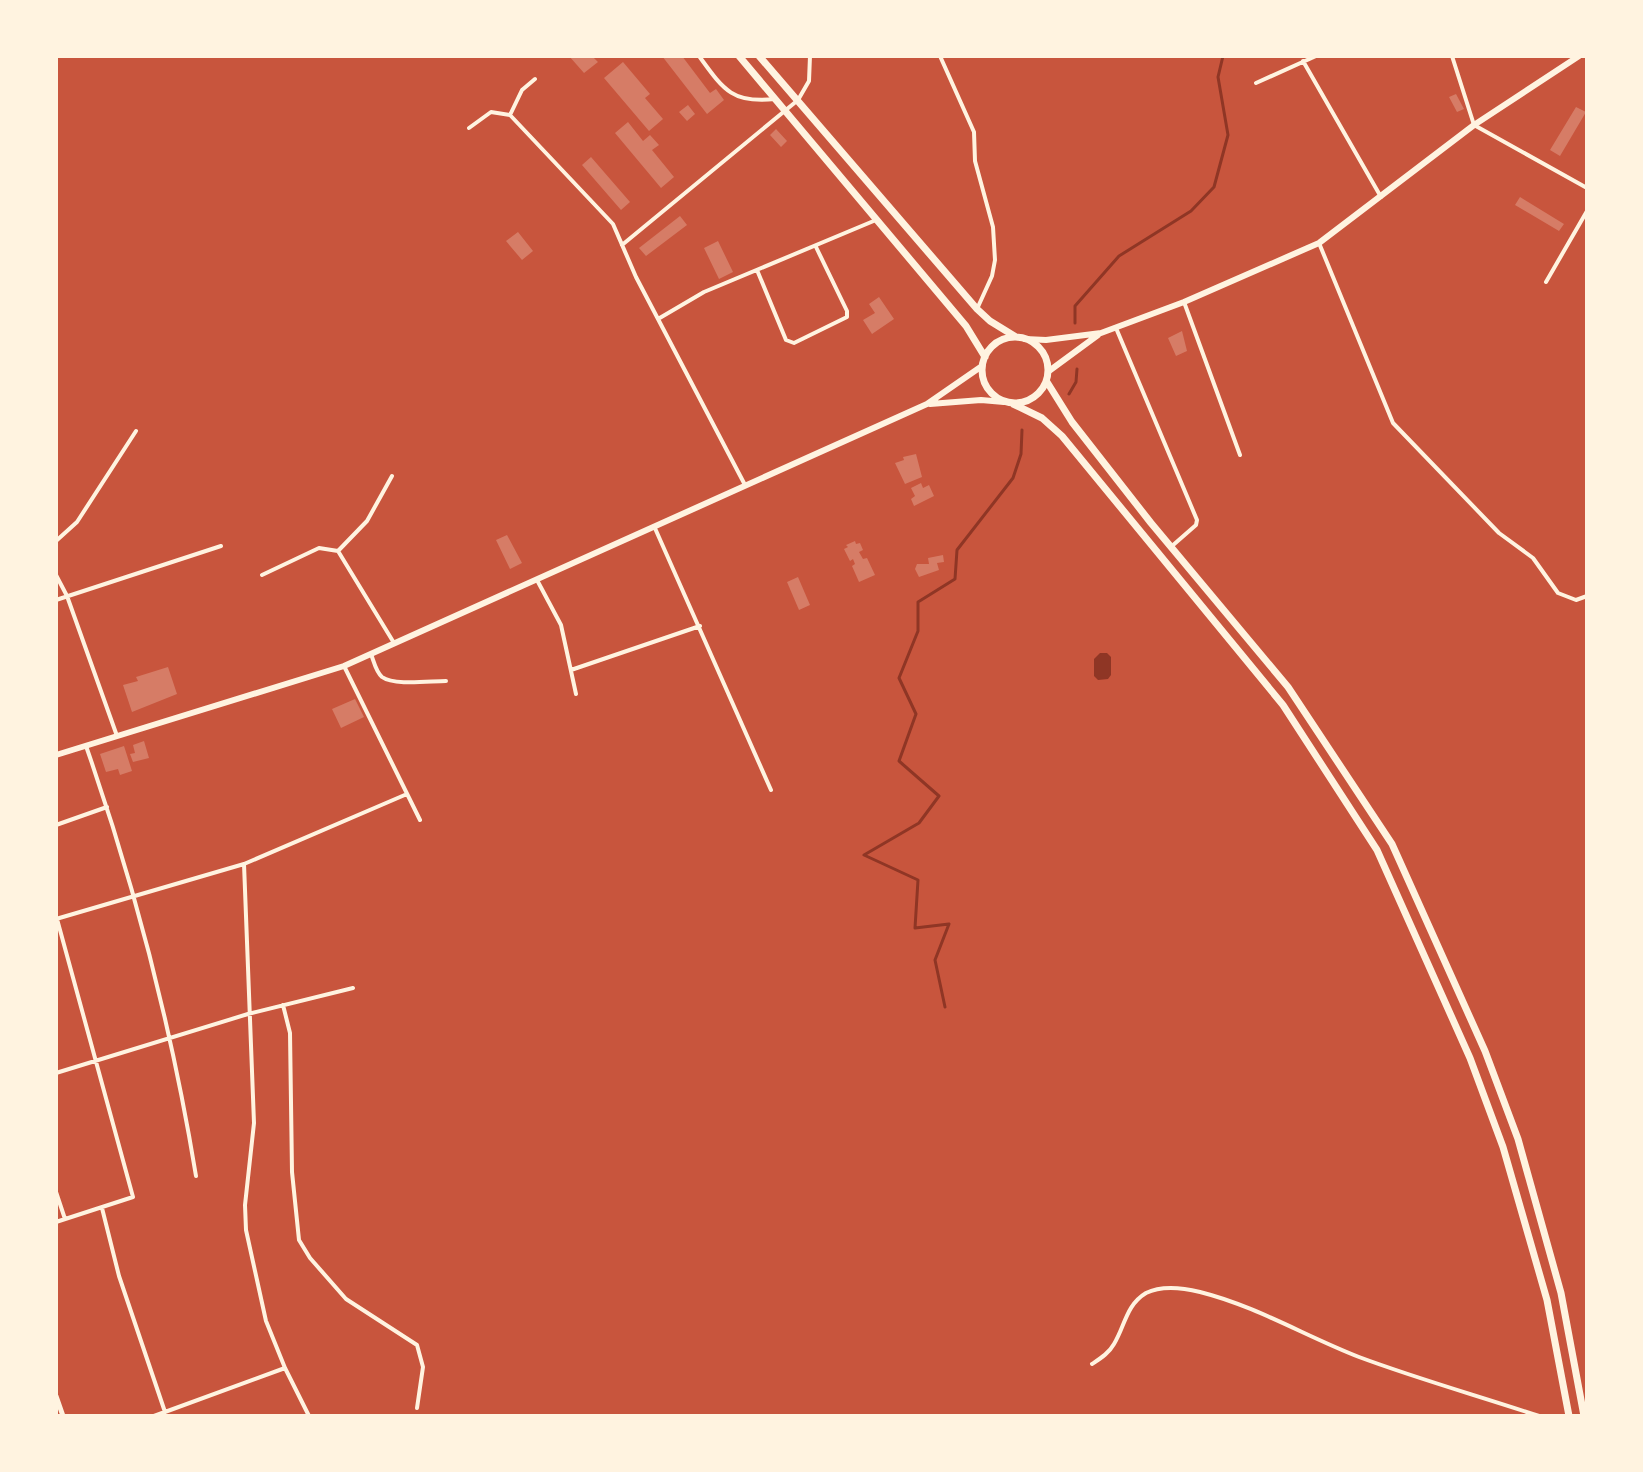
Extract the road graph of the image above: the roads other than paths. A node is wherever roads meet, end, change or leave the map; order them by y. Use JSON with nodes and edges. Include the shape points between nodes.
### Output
{"nodes":[{"id":1,"x":699,"y":56,"type":"edge"},
{"id":2,"x":739,"y":56,"type":"edge"},
{"id":3,"x":759,"y":56,"type":"edge"},
{"id":4,"x":810,"y":56,"type":"edge"},
{"id":5,"x":940,"y":56,"type":"edge"},
{"id":6,"x":1316,"y":56,"type":"edge"},
{"id":7,"x":1452,"y":56,"type":"edge"},
{"id":8,"x":1579,"y":56,"type":"edge"},
{"id":9,"x":1303,"y":61,"type":"junction"},
{"id":10,"x":535,"y":79,"type":"dead end"},
{"id":11,"x":1256,"y":83,"type":"dead end"},
{"id":12,"x":777,"y":99,"type":"junction"},
{"id":13,"x":798,"y":100,"type":"junction"},
{"id":14,"x":787,"y":110,"type":"junction"},
{"id":15,"x":510,"y":115,"type":"junction"},
{"id":16,"x":1474,"y":125,"type":"junction"},
{"id":17,"x":469,"y":128,"type":"dead end"},
{"id":18,"x":1587,"y":188,"type":"edge"},
{"id":19,"x":1381,"y":197,"type":"junction"},
{"id":20,"x":1587,"y":211,"type":"edge"},
{"id":21,"x":876,"y":220,"type":"junction"},
{"id":22,"x":1319,"y":243,"type":"junction"},
{"id":23,"x":622,"y":245,"type":"junction"},
{"id":24,"x":815,"y":246,"type":"junction"},
{"id":25,"x":757,"y":270,"type":"junction"},
{"id":26,"x":1546,"y":282,"type":"dead end"},
{"id":27,"x":1184,"y":302,"type":"junction"},
{"id":28,"x":977,"y":309,"type":"junction"},
{"id":29,"x":658,"y":319,"type":"junction"},
{"id":30,"x":1116,"y":328,"type":"junction"},
{"id":31,"x":1101,"y":333,"type":"junction"},
{"id":32,"x":1021,"y":338,"type":"junction"},
{"id":33,"x":983,"y":361,"type":"junction"},
{"id":34,"x":1049,"y":371,"type":"junction"},
{"id":35,"x":1047,"y":382,"type":"junction"},
{"id":36,"x":1004,"y":402,"type":"junction"},
{"id":37,"x":927,"y":404,"type":"junction"},
{"id":38,"x":1013,"y":404,"type":"junction"},
{"id":39,"x":136,"y":431,"type":"dead end"},
{"id":40,"x":1240,"y":455,"type":"dead end"},
{"id":41,"x":392,"y":476,"type":"dead end"},
{"id":42,"x":745,"y":485,"type":"junction"},
{"id":43,"x":654,"y":526,"type":"junction"},
{"id":44,"x":56,"y":541,"type":"edge"},
{"id":45,"x":221,"y":546,"type":"dead end"},
{"id":46,"x":1171,"y":546,"type":"junction"},
{"id":47,"x":338,"y":551,"type":"junction"},
{"id":48,"x":56,"y":575,"type":"edge"},
{"id":49,"x":262,"y":575,"type":"dead end"},
{"id":50,"x":537,"y":579,"type":"junction"},
{"id":51,"x":67,"y":596,"type":"junction"},
{"id":52,"x":1587,"y":596,"type":"edge"},
{"id":53,"x":56,"y":600,"type":"edge"},
{"id":54,"x":700,"y":626,"type":"junction"},
{"id":55,"x":394,"y":643,"type":"junction"},
{"id":56,"x":371,"y":654,"type":"junction"},
{"id":57,"x":344,"y":666,"type":"junction"},
{"id":58,"x":571,"y":670,"type":"junction"},
{"id":59,"x":446,"y":681,"type":"dead end"},
{"id":60,"x":576,"y":694,"type":"dead end"},
{"id":61,"x":117,"y":736,"type":"junction"},
{"id":62,"x":86,"y":746,"type":"junction"},
{"id":63,"x":56,"y":755,"type":"edge"},
{"id":64,"x":771,"y":790,"type":"dead end"},
{"id":65,"x":407,"y":794,"type":"junction"},
{"id":66,"x":107,"y":807,"type":"junction"},
{"id":67,"x":420,"y":820,"type":"dead end"},
{"id":68,"x":56,"y":825,"type":"edge"},
{"id":69,"x":244,"y":864,"type":"junction"},
{"id":70,"x":134,"y":895,"type":"junction"},
{"id":71,"x":57,"y":919,"type":"edge"},
{"id":72,"x":353,"y":988,"type":"dead end"},
{"id":73,"x":283,"y":1005,"type":"junction"},
{"id":74,"x":248,"y":1014,"type":"junction"},
{"id":75,"x":170,"y":1038,"type":"junction"},
{"id":76,"x":96,"y":1061,"type":"junction"},
{"id":77,"x":56,"y":1073,"type":"edge"},
{"id":78,"x":196,"y":1176,"type":"dead end"},
{"id":79,"x":56,"y":1192,"type":"edge"},
{"id":80,"x":101,"y":1207,"type":"junction"},
{"id":81,"x":65,"y":1219,"type":"junction"},
{"id":82,"x":56,"y":1222,"type":"edge"},
{"id":83,"x":1092,"y":1364,"type":"dead end"},
{"id":84,"x":285,"y":1368,"type":"junction"},
{"id":85,"x":56,"y":1396,"type":"edge"},
{"id":86,"x":417,"y":1408,"type":"dead end"},
{"id":87,"x":165,"y":1412,"type":"junction"},
{"id":88,"x":63,"y":1416,"type":"edge"},
{"id":89,"x":154,"y":1416,"type":"edge"},
{"id":90,"x":309,"y":1416,"type":"edge"},
{"id":91,"x":1539,"y":1416,"type":"edge"},
{"id":92,"x":1569,"y":1416,"type":"edge"},
{"id":93,"x":1584,"y":1416,"type":"edge"}],
"edges":[{"from":1,"to":12,"type":"street","via":[[740,99]]},
{"from":2,"to":12,"type":"highway"},
{"from":3,"to":13,"type":"highway"},
{"from":4,"to":13,"type":"street","via":[[809,81]]},
{"from":5,"to":28,"type":"street","via":[[974,132],[975,161],[993,227],[993,268]]},
{"from":6,"to":9,"type":"street"},
{"from":7,"to":16,"type":"street"},
{"from":8,"to":16,"type":"main road"},
{"from":9,"to":11,"type":"street"},
{"from":9,"to":19,"type":"street"},
{"from":10,"to":15,"type":"street","via":[[522,90]]},
{"from":12,"to":14,"type":"highway"},
{"from":13,"to":14,"type":"street"},
{"from":13,"to":28,"type":"highway"},
{"from":14,"to":21,"type":"highway"},
{"from":14,"to":23,"type":"street"},
{"from":15,"to":17,"type":"street","via":[[491,112]]},
{"from":15,"to":23,"type":"street","via":[[613,224]]},
{"from":16,"to":18,"type":"street"},
{"from":16,"to":19,"type":"main road"},
{"from":19,"to":22,"type":"main road"},
{"from":20,"to":26,"type":"street"},
{"from":21,"to":24,"type":"street"},
{"from":21,"to":33,"type":"highway","via":[[966,326]]},
{"from":22,"to":27,"type":"main road"},
{"from":22,"to":52,"type":"street","via":[[1393,423],[1499,533],[1533,558],[1558,593],[1576,600]]},
{"from":23,"to":29,"type":"street"},
{"from":24,"to":25,"type":"street"},
{"from":24,"to":25,"type":"street","via":[[847,317],[794,343],[786,340]]},
{"from":25,"to":29,"type":"street"},
{"from":27,"to":30,"type":"main road"},
{"from":27,"to":40,"type":"street"},
{"from":28,"to":32,"type":"highway"},
{"from":29,"to":42,"type":"street"},
{"from":30,"to":31,"type":"main road"},
{"from":30,"to":46,"type":"street","via":[[1196,516],[1196,525]]},
{"from":31,"to":32,"type":"main road"},
{"from":31,"to":34,"type":"main road"},
{"from":32,"to":33,"type":"highway","via":[[998,342]]},
{"from":32,"to":34,"type":"highway","via":[[1042,351]]},
{"from":33,"to":36,"type":"highway","via":[[986,388]]},
{"from":33,"to":37,"type":"main road"},
{"from":34,"to":35,"type":"highway"},
{"from":35,"to":38,"type":"highway","via":[[1034,398]]},
{"from":35,"to":46,"type":"highway","via":[[1072,422]]},
{"from":36,"to":37,"type":"main road"},
{"from":36,"to":38,"type":"highway"},
{"from":37,"to":42,"type":"main road"},
{"from":38,"to":92,"type":"highway","via":[[1042,418],[1062,436],[1283,705],[1377,850],[1470,1058],[1503,1147],[1547,1300]]},
{"from":39,"to":44,"type":"street","via":[[77,522]]},
{"from":41,"to":47,"type":"street","via":[[367,521]]},
{"from":42,"to":43,"type":"main road"},
{"from":43,"to":50,"type":"main road"},
{"from":43,"to":54,"type":"street"},
{"from":45,"to":51,"type":"street"},
{"from":46,"to":93,"type":"highway","via":[[1288,687],[1392,844],[1485,1051],[1518,1139],[1561,1293]]},
{"from":47,"to":49,"type":"street","via":[[319,548]]},
{"from":47,"to":55,"type":"street"},
{"from":48,"to":51,"type":"street"},
{"from":50,"to":55,"type":"main road"},
{"from":50,"to":58,"type":"street","via":[[561,625]]},
{"from":51,"to":53,"type":"street"},
{"from":51,"to":61,"type":"street"},
{"from":54,"to":58,"type":"street"},
{"from":54,"to":64,"type":"street"},
{"from":55,"to":56,"type":"main road"},
{"from":56,"to":57,"type":"main road"},
{"from":56,"to":59,"type":"street","via":[[384,679]]},
{"from":57,"to":61,"type":"main road"},
{"from":57,"to":65,"type":"street"},
{"from":58,"to":60,"type":"street"},
{"from":61,"to":62,"type":"main road"},
{"from":62,"to":63,"type":"main road"},
{"from":62,"to":66,"type":"street"},
{"from":65,"to":67,"type":"street"},
{"from":65,"to":69,"type":"street"},
{"from":66,"to":68,"type":"street"},
{"from":66,"to":70,"type":"street"},
{"from":69,"to":70,"type":"street"},
{"from":69,"to":74,"type":"street"},
{"from":70,"to":71,"type":"street"},
{"from":70,"to":75,"type":"street"},
{"from":71,"to":76,"type":"street"},
{"from":72,"to":73,"type":"street"},
{"from":73,"to":74,"type":"street"},
{"from":73,"to":86,"type":"street","via":[[290,1033],[292,1172],[299,1240],[346,1299],[417,1345],[423,1367]]},
{"from":74,"to":75,"type":"street"},
{"from":74,"to":84,"type":"street","via":[[254,1123],[246,1230],[258,1294]]},
{"from":75,"to":76,"type":"street"},
{"from":75,"to":78,"type":"street"},
{"from":76,"to":77,"type":"street"},
{"from":76,"to":80,"type":"street","via":[[133,1197]]},
{"from":79,"to":81,"type":"street"},
{"from":80,"to":81,"type":"street"},
{"from":80,"to":87,"type":"street"},
{"from":81,"to":82,"type":"street"},
{"from":83,"to":91,"type":"street","via":[[1115,1343],[1134,1303],[1148,1292],[1187,1289],[1276,1319],[1357,1356]]},
{"from":84,"to":87,"type":"street"},
{"from":84,"to":90,"type":"street"},
{"from":85,"to":88,"type":"street"},
{"from":87,"to":89,"type":"street"}]}
